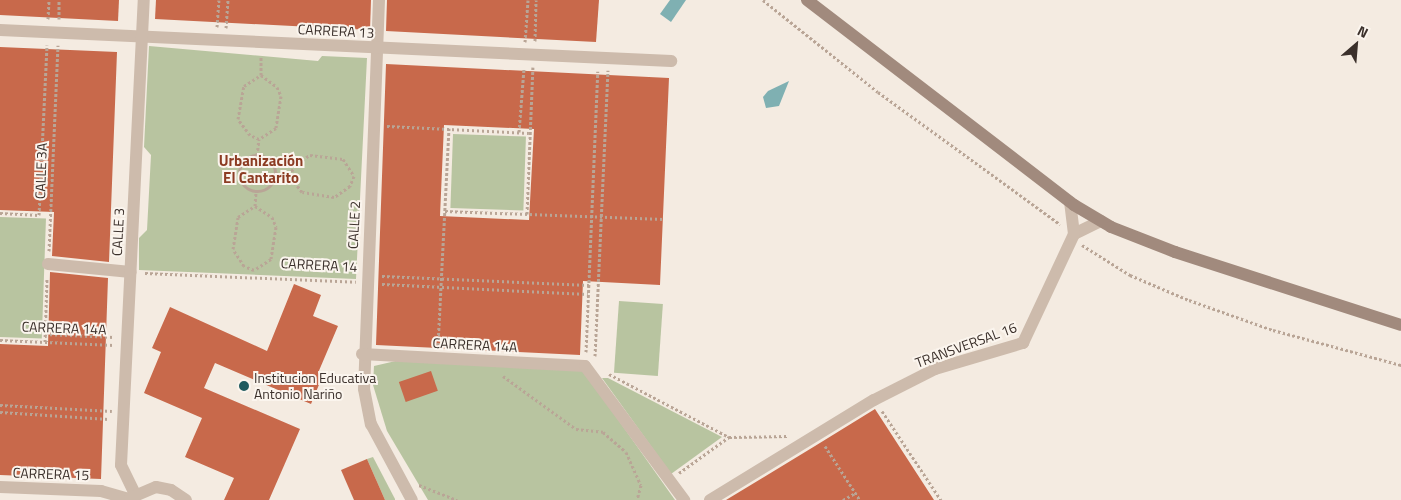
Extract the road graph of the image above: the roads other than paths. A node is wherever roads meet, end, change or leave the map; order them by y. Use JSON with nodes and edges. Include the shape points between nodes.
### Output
{"nodes":[{"id":1,"x":144,"y":0,"type":"edge"},
{"id":2,"x":379,"y":0,"type":"edge"},
{"id":3,"x":807,"y":0,"type":"edge"},
{"id":4,"x":0,"y":30,"type":"edge"},
{"id":5,"x":142,"y":36,"type":"junction"},
{"id":6,"x":378,"y":48,"type":"junction"},
{"id":7,"x":671,"y":61,"type":"dead end"},
{"id":8,"x":1070,"y":202,"type":"junction"},
{"id":9,"x":1101,"y":221,"type":"junction"},
{"id":10,"x":1074,"y":234,"type":"junction"},
{"id":11,"x":48,"y":264,"type":"road end"},
{"id":12,"x":131,"y":272,"type":"junction"},
{"id":13,"x":1401,"y":325,"type":"edge"},
{"id":14,"x":362,"y":354,"type":"junction"},
{"id":15,"x":121,"y":465,"type":"junction"},
{"id":16,"x":0,"y":487,"type":"edge"},
{"id":17,"x":149,"y":488,"type":"junction"},
{"id":18,"x":106,"y":496,"type":"edge"},
{"id":19,"x":131,"y":497,"type":"edge"},
{"id":20,"x":186,"y":500,"type":"edge"},
{"id":21,"x":412,"y":500,"type":"edge"},
{"id":22,"x":684,"y":500,"type":"edge"},
{"id":23,"x":710,"y":500,"type":"edge"}],
"edges":[{"from":1,"to":5,"type":"street","name":"CALLE 3"},
{"from":2,"to":6,"type":"street","name":"CALLE 2"},
{"from":3,"to":8,"type":"main road"},
{"from":4,"to":5,"type":"street","name":"CARRERA 13"},
{"from":5,"to":6,"type":"street","name":"CARRERA 13"},
{"from":5,"to":12,"type":"street","name":"CALLE 3"},
{"from":6,"to":7,"type":"street","name":"CARRERA 13"},
{"from":6,"to":14,"type":"street","name":"CALLE 2"},
{"from":8,"to":9,"type":"main road"},
{"from":8,"to":10,"type":"street"},
{"from":9,"to":10,"type":"street"},
{"from":9,"to":13,"type":"main road","via":[[1167,250]]},
{"from":10,"to":23,"type":"street","name":"TRANSVERSAL 16","via":[[1023,343],[935,369],[874,400]]},
{"from":11,"to":12,"type":"street"},
{"from":12,"to":15,"type":"street","name":"CALLE 3"},
{"from":14,"to":21,"type":"street","name":"CALLE 2","via":[[371,424]]},
{"from":14,"to":22,"type":"street","name":"CARRERA 14A","via":[[590,368]]},
{"from":15,"to":17,"type":"street"},
{"from":15,"to":19,"type":"street","name":"CALLE 3"},
{"from":16,"to":18,"type":"street","name":"CARRERA 15"},
{"from":17,"to":19,"type":"street"},
{"from":17,"to":20,"type":"street","via":[[171,490]]},
{"from":18,"to":19,"type":"street","name":"CARRERA 15"}]}
